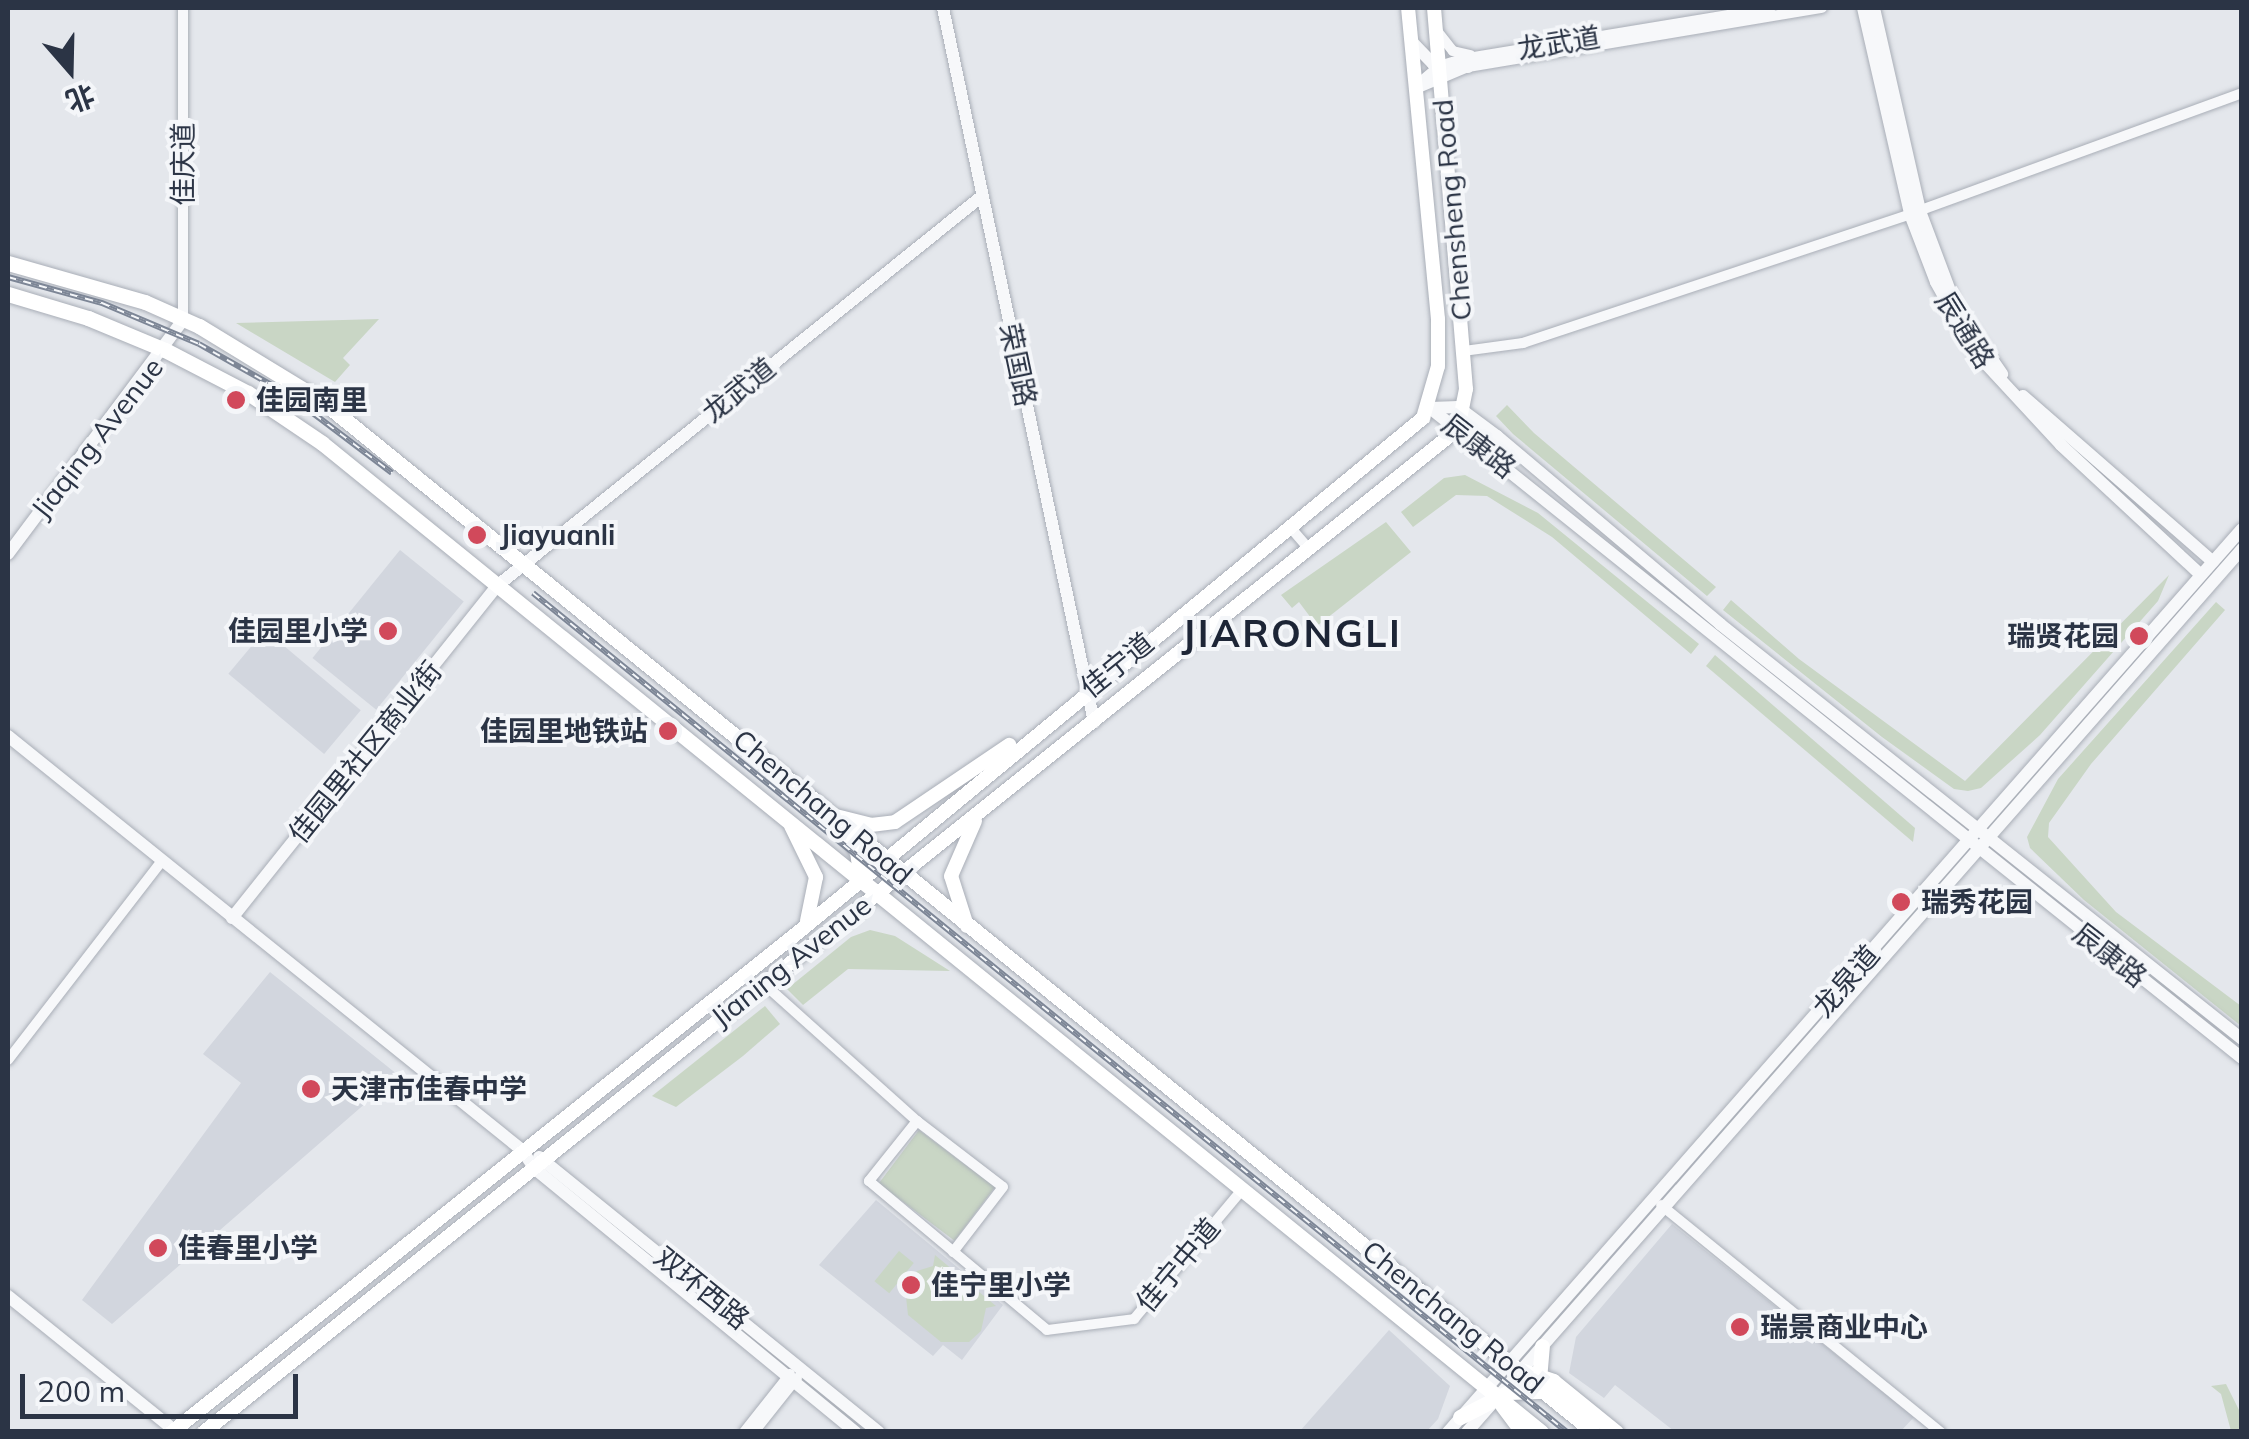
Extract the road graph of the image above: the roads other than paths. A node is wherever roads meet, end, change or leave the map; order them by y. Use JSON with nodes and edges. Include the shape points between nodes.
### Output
{"nodes":[{"id":1,"x":183,"y":8,"type":"edge"},
{"id":2,"x":943,"y":8,"type":"edge"},
{"id":3,"x":1408,"y":8,"type":"edge"},
{"id":4,"x":1434,"y":8,"type":"edge"},
{"id":5,"x":1772,"y":8,"type":"edge"},
{"id":6,"x":1822,"y":8,"type":"edge"},
{"id":7,"x":1863,"y":8,"type":"edge"},
{"id":8,"x":1874,"y":8,"type":"edge"},
{"id":9,"x":1436,"y":28,"type":"junction"},
{"id":10,"x":1411,"y":39,"type":"junction"},
{"id":11,"x":1472,"y":62,"type":"junction"},
{"id":12,"x":1440,"y":71,"type":"junction"},
{"id":13,"x":1416,"y":89,"type":"junction"},
{"id":14,"x":2242,"y":93,"type":"edge"},
{"id":15,"x":982,"y":196,"type":"junction"},
{"id":16,"x":1915,"y":212,"type":"junction"},
{"id":17,"x":8,"y":263,"type":"edge"},
{"id":18,"x":8,"y":294,"type":"edge"},
{"id":19,"x":184,"y":320,"type":"junction"},
{"id":20,"x":165,"y":350,"type":"junction"},
{"id":21,"x":1464,"y":352,"type":"junction"},
{"id":22,"x":1430,"y":408,"type":"junction"},
{"id":23,"x":1466,"y":412,"type":"junction"},
{"id":24,"x":1458,"y":429,"type":"junction"},
{"id":25,"x":1290,"y":527,"type":"junction"},
{"id":26,"x":2242,"y":529,"type":"edge"},
{"id":27,"x":1308,"y":548,"type":"junction"},
{"id":28,"x":2242,"y":550,"type":"edge"},
{"id":29,"x":8,"y":554,"type":"edge"},
{"id":30,"x":525,"y":560,"type":"junction"},
{"id":31,"x":2212,"y":562,"type":"junction"},
{"id":32,"x":2201,"y":575,"type":"junction"},
{"id":33,"x":497,"y":586,"type":"junction"},
{"id":34,"x":1086,"y":690,"type":"junction"},
{"id":35,"x":1094,"y":722,"type":"junction"},
{"id":36,"x":1044,"y":725,"type":"junction"},
{"id":37,"x":8,"y":736,"type":"edge"},
{"id":38,"x":826,"y":811,"type":"junction"},
{"id":39,"x":978,"y":813,"type":"junction"},
{"id":40,"x":788,"y":822,"type":"junction"},
{"id":41,"x":1976,"y":830,"type":"junction"},
{"id":42,"x":1988,"y":840,"type":"junction"},
{"id":43,"x":1966,"y":842,"type":"junction"},
{"id":44,"x":1978,"y":852,"type":"junction"},
{"id":45,"x":886,"y":859,"type":"junction"},
{"id":46,"x":162,"y":861,"type":"junction"},
{"id":47,"x":903,"y":873,"type":"junction"},
{"id":48,"x":861,"y":880,"type":"junction"},
{"id":49,"x":878,"y":893,"type":"junction"},
{"id":50,"x":232,"y":918,"type":"junction"},
{"id":51,"x":968,"y":926,"type":"junction"},
{"id":52,"x":800,"y":930,"type":"junction"},
{"id":53,"x":824,"y":935,"type":"junction"},
{"id":54,"x":763,"y":983,"type":"junction"},
{"id":55,"x":2242,"y":1039,"type":"edge"},
{"id":56,"x":2242,"y":1058,"type":"edge"},
{"id":57,"x":8,"y":1060,"type":"edge"},
{"id":58,"x":917,"y":1121,"type":"junction"},
{"id":59,"x":522,"y":1150,"type":"junction"},
{"id":60,"x":539,"y":1164,"type":"junction"},
{"id":61,"x":1242,"y":1190,"type":"junction"},
{"id":62,"x":1659,"y":1203,"type":"junction"},
{"id":63,"x":953,"y":1252,"type":"junction"},
{"id":64,"x":8,"y":1296,"type":"edge"},
{"id":65,"x":1537,"y":1342,"type":"junction"},
{"id":66,"x":800,"y":1368,"type":"junction"},
{"id":67,"x":1522,"y":1368,"type":"junction"},
{"id":68,"x":790,"y":1379,"type":"junction"},
{"id":69,"x":1519,"y":1389,"type":"junction"},
{"id":70,"x":1546,"y":1391,"type":"junction"},
{"id":71,"x":1492,"y":1393,"type":"junction"},
{"id":72,"x":229,"y":1410,"type":"junction"},
{"id":73,"x":1464,"y":1424,"type":"edge"},
{"id":74,"x":1525,"y":1426,"type":"edge"},
{"id":75,"x":171,"y":1429,"type":"edge"},
{"id":76,"x":204,"y":1432,"type":"edge"},
{"id":77,"x":215,"y":1432,"type":"edge"},
{"id":78,"x":744,"y":1432,"type":"edge"},
{"id":79,"x":754,"y":1432,"type":"edge"},
{"id":80,"x":855,"y":1432,"type":"edge"},
{"id":81,"x":878,"y":1432,"type":"edge"},
{"id":82,"x":1448,"y":1432,"type":"edge"},
{"id":83,"x":1542,"y":1432,"type":"edge"},
{"id":84,"x":1594,"y":1432,"type":"edge"},
{"id":85,"x":1616,"y":1432,"type":"edge"},
{"id":86,"x":1940,"y":1432,"type":"edge"}],
"edges":[{"from":1,"to":19,"type":"street","name":"佳庆道"},
{"from":2,"to":15,"type":"street","name":"荣国路"},
{"from":3,"to":10,"type":"main road","name":"Chensheng Road"},
{"from":4,"to":9,"type":"main road","name":"Chensheng Road"},
{"from":5,"to":11,"type":"street","name":"龙武道"},
{"from":6,"to":11,"type":"street"},
{"from":7,"to":16,"type":"street","name":"辰通路"},
{"from":8,"to":16,"type":"street","name":"辰通路"},
{"from":9,"to":11,"type":"street","via":[[1453,51]]},
{"from":9,"to":12,"type":"main road","name":"Chensheng Road"},
{"from":10,"to":12,"type":"street"},
{"from":10,"to":13,"type":"main road","name":"Chensheng Road"},
{"from":11,"to":12,"type":"street"},
{"from":12,"to":13,"type":"street"},
{"from":12,"to":21,"type":"main road","name":"Chensheng Road"},
{"from":13,"to":22,"type":"main road","name":"Chensheng Road","via":[[1438,319]]},
{"from":14,"to":16,"type":"street"},
{"from":15,"to":30,"type":"street","name":"龙武道"},
{"from":15,"to":34,"type":"street","name":"荣国路"},
{"from":16,"to":21,"type":"street","via":[[1523,343]]},
{"from":16,"to":31,"type":"street","name":"辰通路","via":[[1951,295],[2004,377]]},
{"from":16,"to":32,"type":"street","name":"辰通路","via":[[1936,282],[1984,365]]},
{"from":17,"to":19,"type":"main road","name":"Chenchang Road"},
{"from":18,"to":20,"type":"main road","name":"Chenchang Road"},
{"from":19,"to":20,"type":"street","name":"Jiaqing Avenue"},
{"from":19,"to":30,"type":"main road","name":"Chenchang Road","via":[[288,376]]},
{"from":20,"to":29,"type":"street","name":"Jiaqing Avenue"},
{"from":20,"to":33,"type":"main road","name":"Chenchang Road","via":[[248,392],[311,435]]},
{"from":21,"to":23,"type":"main road","name":"Chensheng Road"},
{"from":22,"to":23,"type":"street","name":"辰康路"},
{"from":22,"to":24,"type":"street","name":"辰康路"},
{"from":22,"to":25,"type":"main road","name":"佳宁道"},
{"from":23,"to":24,"type":"main road","name":"Jianing Avenue"},
{"from":23,"to":41,"type":"street","name":"辰康路"},
{"from":24,"to":27,"type":"main road","name":"Jianing Avenue"},
{"from":24,"to":43,"type":"street","name":"辰康路"},
{"from":25,"to":27,"type":"street"},
{"from":25,"to":34,"type":"main road","name":"佳宁道"},
{"from":26,"to":31,"type":"street","name":"龙泉道"},
{"from":27,"to":35,"type":"main road","name":"Jianing Avenue"},
{"from":28,"to":42,"type":"street","name":"龙泉道"},
{"from":30,"to":33,"type":"street","name":"龙武道"},
{"from":30,"to":38,"type":"main road","name":"Chenchang Road"},
{"from":31,"to":32,"type":"street","name":"龙泉道"},
{"from":32,"to":41,"type":"street","name":"龙泉道"},
{"from":33,"to":40,"type":"main road","name":"Chenchang Road"},
{"from":33,"to":50,"type":"street","name":"佳园里社区商业街"},
{"from":34,"to":35,"type":"street","name":"荣国路"},
{"from":34,"to":36,"type":"main road","name":"佳宁道"},
{"from":35,"to":39,"type":"main road","name":"Jianing Avenue"},
{"from":36,"to":38,"type":"main road","via":[[895,822],[871,825]]},
{"from":36,"to":45,"type":"main road","name":"Jianing Avenue"},
{"from":37,"to":46,"type":"street"},
{"from":38,"to":45,"type":"main road","name":"Chenchang Road"},
{"from":38,"to":48,"type":"main road","via":[[857,852]]},
{"from":39,"to":47,"type":"main road","name":"Jianing Avenue"},
{"from":39,"to":51,"type":"main road","via":[[951,876]]},
{"from":40,"to":48,"type":"main road","name":"Chenchang Road"},
{"from":40,"to":52,"type":"main road","via":[[818,886]]},
{"from":41,"to":42,"type":"street","name":"辰康路"},
{"from":41,"to":43,"type":"street","name":"龙泉道"},
{"from":42,"to":44,"type":"street","name":"龙泉道"},
{"from":42,"to":55,"type":"street","name":"辰康路"},
{"from":43,"to":44,"type":"street","name":"辰康路"},
{"from":43,"to":62,"type":"street","name":"龙泉道"},
{"from":44,"to":56,"type":"street","name":"辰康路"},
{"from":44,"to":62,"type":"street","name":"龙泉道"},
{"from":45,"to":47,"type":"main road","name":"Chenchang Road"},
{"from":45,"to":48,"type":"main road","name":"Jianing Avenue"},
{"from":46,"to":50,"type":"street"},
{"from":46,"to":57,"type":"street"},
{"from":47,"to":49,"type":"main road","name":"Jianing Avenue"},
{"from":47,"to":51,"type":"main road","name":"Chenchang Road"},
{"from":48,"to":49,"type":"main road","name":"Chenchang Road"},
{"from":48,"to":52,"type":"main road","name":"Jianing Avenue"},
{"from":48,"to":53,"type":"main road","via":[[851,904]]},
{"from":49,"to":53,"type":"main road","name":"Jianing Avenue"},
{"from":49,"to":61,"type":"main road","name":"Chenchang Road"},
{"from":50,"to":59,"type":"street"},
{"from":51,"to":67,"type":"main road","name":"Chenchang Road"},
{"from":52,"to":59,"type":"main road","name":"Jianing Avenue"},
{"from":53,"to":54,"type":"main road","name":"Jianing Avenue"},
{"from":54,"to":58,"type":"street"},
{"from":54,"to":60,"type":"main road","name":"Jianing Avenue"},
{"from":58,"to":63,"type":"street","name":"佳宁中道","via":[[869,1181]]},
{"from":58,"to":63,"type":"street","via":[[1003,1187]]},
{"from":59,"to":60,"type":"street"},
{"from":59,"to":75,"type":"main road","name":"Jianing Avenue"},
{"from":60,"to":66,"type":"street","name":"双环西路"},
{"from":60,"to":68,"type":"street"},
{"from":60,"to":72,"type":"main road","name":"Jianing Avenue"},
{"from":61,"to":63,"type":"street","name":"佳宁中道","via":[[1134,1318],[1047,1330]]},
{"from":61,"to":71,"type":"main road","name":"Chenchang Road"},
{"from":62,"to":65,"type":"street","name":"龙泉道"},
{"from":62,"to":86,"type":"street"},
{"from":64,"to":75,"type":"street"},
{"from":65,"to":67,"type":"main road"},
{"from":65,"to":67,"type":"street","name":"龙泉道"},
{"from":66,"to":68,"type":"street"},
{"from":66,"to":81,"type":"street","name":"双环西路"},
{"from":67,"to":69,"type":"street"},
{"from":67,"to":70,"type":"main road","name":"Chenchang Road"},
{"from":67,"to":71,"type":"street","name":"龙泉道"},
{"from":67,"to":85,"type":"main road"},
{"from":68,"to":78,"type":"street"},
{"from":68,"to":79,"type":"street"},
{"from":68,"to":80,"type":"street"},
{"from":69,"to":70,"type":"main road"},
{"from":69,"to":71,"type":"main road"},
{"from":69,"to":74,"type":"street"},
{"from":70,"to":84,"type":"main road","name":"Chenchang Road"},
{"from":71,"to":73,"type":"main road"},
{"from":71,"to":74,"type":"main road","name":"Chenchang Road"},
{"from":72,"to":76,"type":"main road","name":"Jianing Avenue"},
{"from":72,"to":77,"type":"main road"},
{"from":73,"to":82,"type":"street"},
{"from":74,"to":83,"type":"main road","name":"Chenchang Road"}]}
